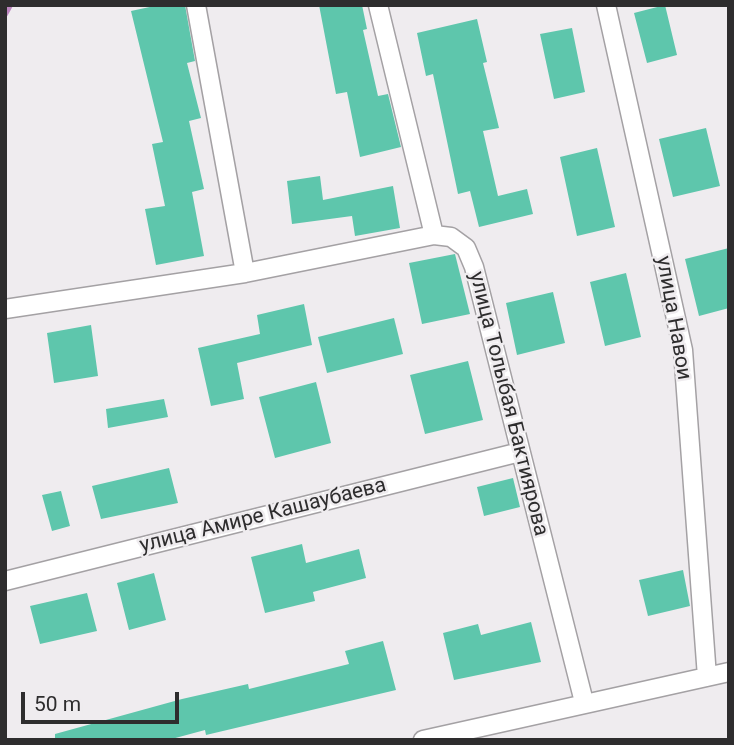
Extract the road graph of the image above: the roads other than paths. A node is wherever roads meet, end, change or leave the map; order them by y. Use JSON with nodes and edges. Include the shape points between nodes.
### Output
{"nodes":[{"id":1,"x":196,"y":5,"type":"edge"},
{"id":2,"x":378,"y":5,"type":"edge"},
{"id":3,"x":607,"y":5,"type":"edge"},
{"id":4,"x":434,"y":235,"type":"junction"},
{"id":5,"x":245,"y":273,"type":"junction"},
{"id":6,"x":5,"y":309,"type":"edge"},
{"id":7,"x":520,"y":452,"type":"junction"},
{"id":8,"x":5,"y":581,"type":"edge"},
{"id":9,"x":729,"y":672,"type":"edge"},
{"id":10,"x":707,"y":677,"type":"junction"},
{"id":11,"x":584,"y":702,"type":"junction"},
{"id":12,"x":423,"y":740,"type":"edge"}],
"edges":[{"from":1,"to":5,"type":"street"},
{"from":2,"to":4,"type":"street"},
{"from":3,"to":10,"type":"street","name":"улица Навои","via":[[683,350]]},
{"from":4,"to":5,"type":"street"},
{"from":4,"to":7,"type":"street","name":"улица Толыбая Бактиярова","via":[[451,237],[466,248],[474,267]]},
{"from":5,"to":6,"type":"street"},
{"from":7,"to":8,"type":"street","name":"улица Амире Кашаубаева"},
{"from":7,"to":11,"type":"street","name":"улица Толыбая Бактиярова"},
{"from":9,"to":10,"type":"street"},
{"from":10,"to":11,"type":"street"},
{"from":11,"to":12,"type":"street"}]}
